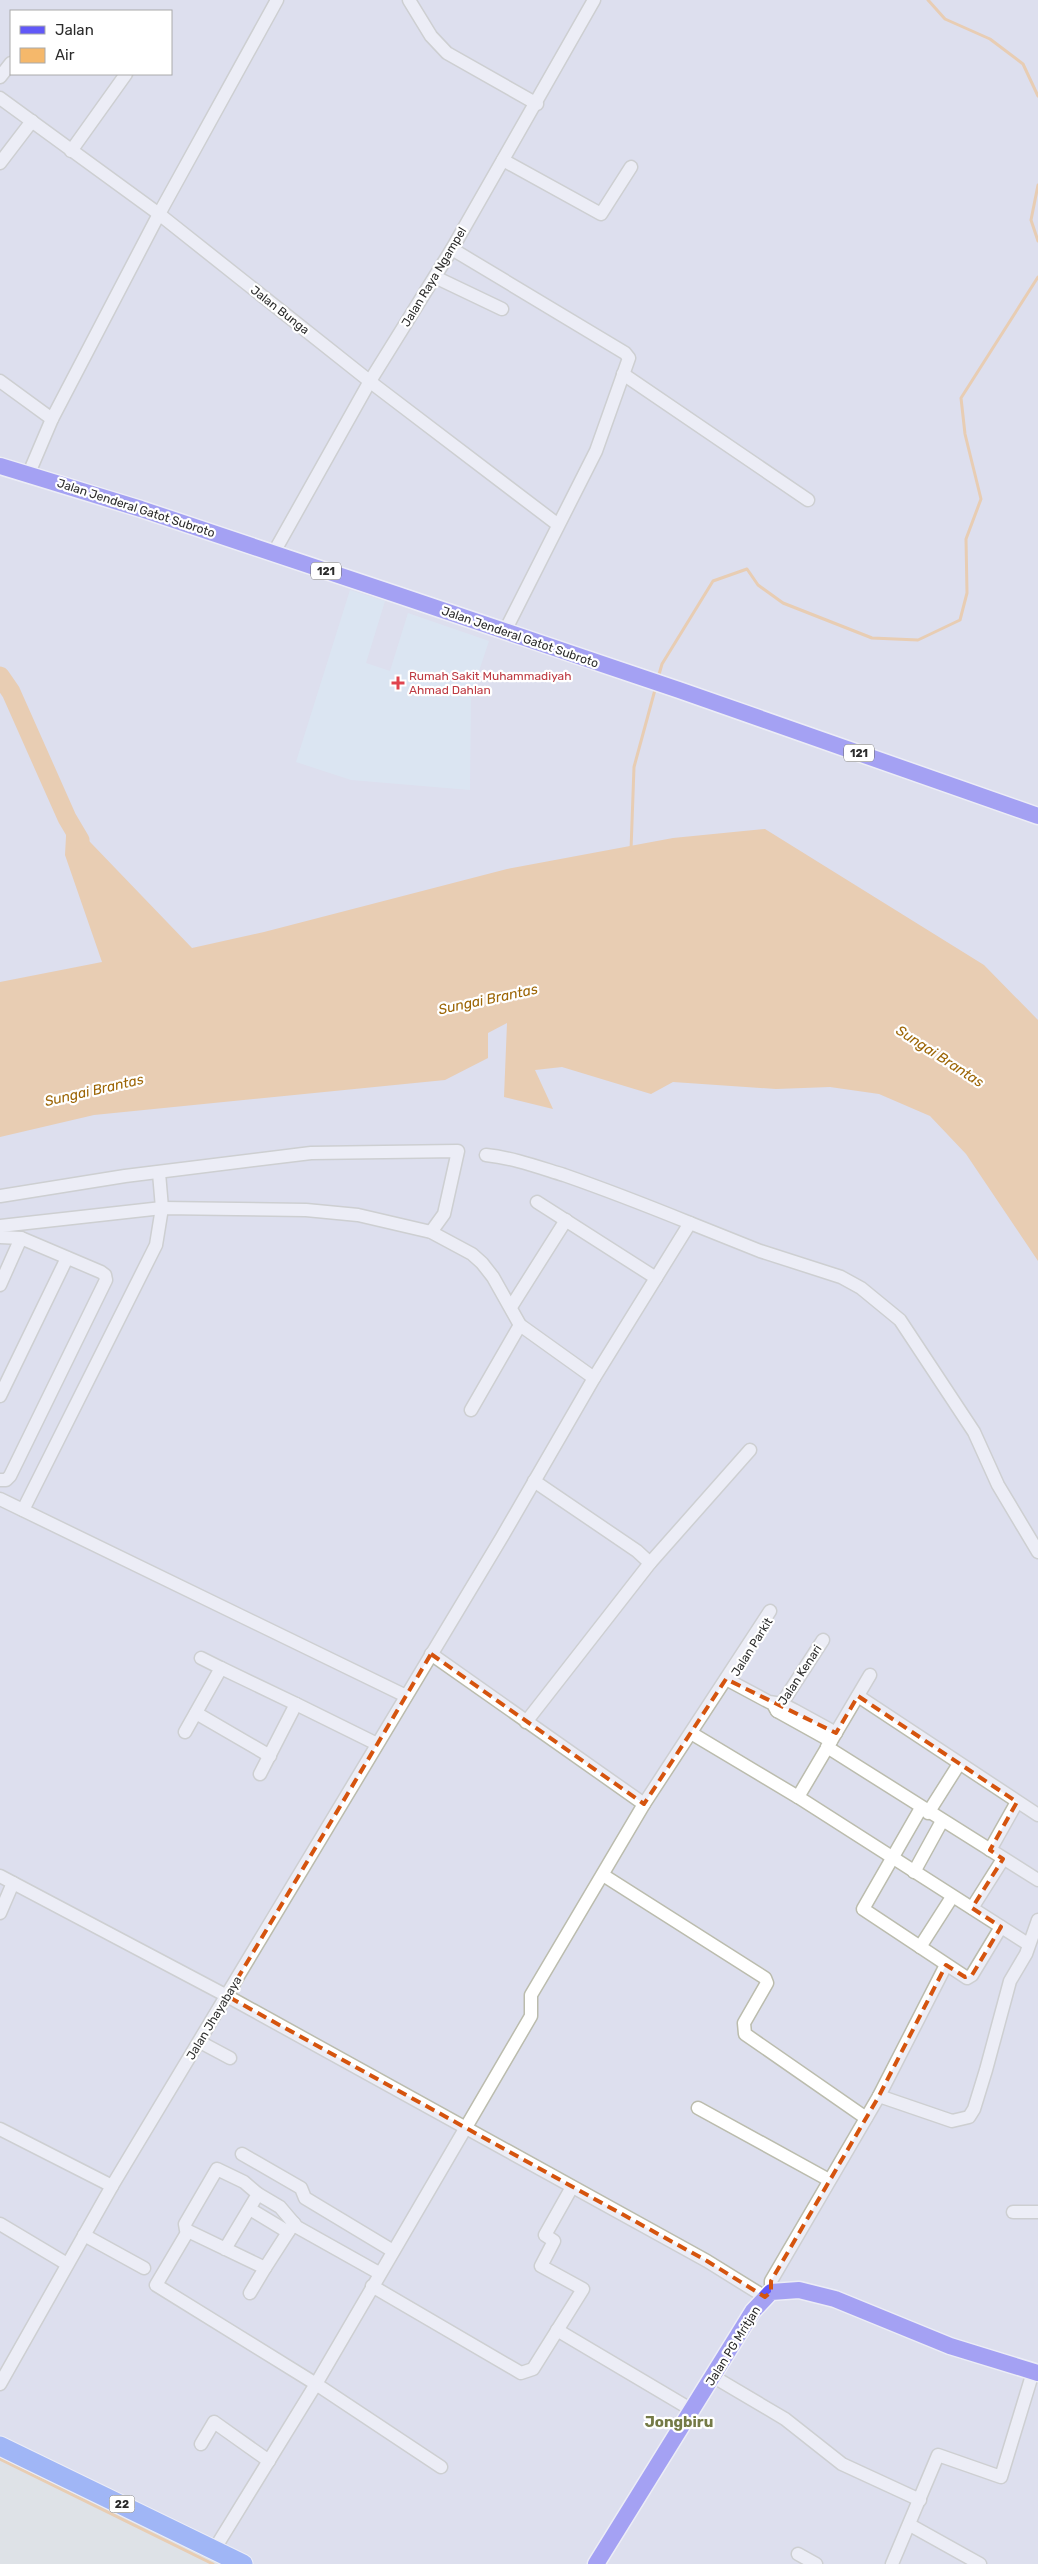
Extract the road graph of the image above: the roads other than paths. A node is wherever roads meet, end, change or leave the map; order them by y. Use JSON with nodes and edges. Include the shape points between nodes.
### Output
{"nodes":[{"id":1,"x":277,"y":0,"type":"edge"},
{"id":2,"x":409,"y":0,"type":"edge"},
{"id":3,"x":594,"y":0,"type":"edge"},
{"id":4,"x":10,"y":64,"type":"edge"},
{"id":5,"x":125,"y":75,"type":"edge"},
{"id":6,"x":0,"y":77,"type":"edge"},
{"id":7,"x":0,"y":98,"type":"edge"},
{"id":8,"x":537,"y":104,"type":"junction"},
{"id":9,"x":32,"y":121,"type":"junction"},
{"id":10,"x":71,"y":151,"type":"junction"},
{"id":11,"x":502,"y":160,"type":"junction"},
{"id":12,"x":0,"y":163,"type":"edge"},
{"id":13,"x":630,"y":167,"type":"dead end"},
{"id":14,"x":159,"y":214,"type":"junction"},
{"id":15,"x":452,"y":249,"type":"junction"},
{"id":16,"x":435,"y":276,"type":"junction"},
{"id":17,"x":502,"y":309,"type":"dead end"},
{"id":18,"x":623,"y":374,"type":"junction"},
{"id":19,"x":370,"y":380,"type":"junction"},
{"id":20,"x":0,"y":381,"type":"edge"},
{"id":21,"x":52,"y":419,"type":"junction"},
{"id":22,"x":0,"y":466,"type":"edge"},
{"id":23,"x":29,"y":473,"type":"junction"},
{"id":24,"x":808,"y":500,"type":"dead end"},
{"id":25,"x":557,"y":524,"type":"junction"},
{"id":26,"x":273,"y":554,"type":"junction"},
{"id":27,"x":505,"y":632,"type":"junction"},
{"id":28,"x":1038,"y":816,"type":"edge"},
{"id":29,"x":486,"y":1154,"type":"dead end"},
{"id":30,"x":159,"y":1173,"type":"junction"},
{"id":31,"x":0,"y":1196,"type":"edge"},
{"id":32,"x":537,"y":1202,"type":"dead end"},
{"id":33,"x":162,"y":1208,"type":"junction"},
{"id":34,"x":566,"y":1220,"type":"junction"},
{"id":35,"x":690,"y":1223,"type":"junction"},
{"id":36,"x":0,"y":1226,"type":"edge"},
{"id":37,"x":431,"y":1232,"type":"junction"},
{"id":38,"x":0,"y":1237,"type":"edge"},
{"id":39,"x":21,"y":1238,"type":"junction"},
{"id":40,"x":67,"y":1258,"type":"junction"},
{"id":41,"x":656,"y":1278,"type":"junction"},
{"id":42,"x":0,"y":1285,"type":"edge"},
{"id":43,"x":511,"y":1307,"type":"junction"},
{"id":44,"x":520,"y":1325,"type":"junction"},
{"id":45,"x":594,"y":1378,"type":"junction"},
{"id":46,"x":0,"y":1396,"type":"edge"},
{"id":47,"x":471,"y":1410,"type":"dead end"},
{"id":48,"x":750,"y":1450,"type":"dead end"},
{"id":49,"x":0,"y":1480,"type":"edge"},
{"id":50,"x":534,"y":1481,"type":"junction"},
{"id":51,"x":0,"y":1499,"type":"edge"},
{"id":52,"x":23,"y":1510,"type":"junction"},
{"id":53,"x":1038,"y":1552,"type":"edge"},
{"id":54,"x":650,"y":1563,"type":"junction"},
{"id":55,"x":771,"y":1612,"type":"dead end"},
{"id":56,"x":823,"y":1640,"type":"dead end"},
{"id":57,"x":431,"y":1654,"type":"junction"},
{"id":58,"x":201,"y":1658,"type":"dead end"},
{"id":59,"x":221,"y":1668,"type":"junction"},
{"id":60,"x":870,"y":1675,"type":"dead end"},
{"id":61,"x":728,"y":1680,"type":"junction"},
{"id":62,"x":406,"y":1696,"type":"junction"},
{"id":63,"x":858,"y":1696,"type":"junction"},
{"id":64,"x":296,"y":1704,"type":"junction"},
{"id":65,"x":777,"y":1706,"type":"junction"},
{"id":66,"x":196,"y":1713,"type":"junction"},
{"id":67,"x":526,"y":1722,"type":"junction"},
{"id":68,"x":185,"y":1732,"type":"dead end"},
{"id":69,"x":691,"y":1733,"type":"junction"},
{"id":70,"x":831,"y":1741,"type":"junction"},
{"id":71,"x":377,"y":1744,"type":"junction"},
{"id":72,"x":270,"y":1756,"type":"junction"},
{"id":73,"x":959,"y":1764,"type":"junction"},
{"id":74,"x":260,"y":1774,"type":"dead end"},
{"id":75,"x":798,"y":1797,"type":"junction"},
{"id":76,"x":1017,"y":1802,"type":"junction"},
{"id":77,"x":644,"y":1804,"type":"junction"},
{"id":78,"x":925,"y":1811,"type":"junction"},
{"id":79,"x":1038,"y":1815,"type":"edge"},
{"id":80,"x":942,"y":1821,"type":"junction"},
{"id":81,"x":990,"y":1850,"type":"junction"},
{"id":82,"x":893,"y":1858,"type":"junction"},
{"id":83,"x":1003,"y":1859,"type":"junction"},
{"id":84,"x":914,"y":1872,"type":"junction"},
{"id":85,"x":603,"y":1875,"type":"junction"},
{"id":86,"x":0,"y":1876,"type":"edge"},
{"id":87,"x":1038,"y":1880,"type":"edge"},
{"id":88,"x":13,"y":1882,"type":"junction"},
{"id":89,"x":952,"y":1897,"type":"junction"},
{"id":90,"x":972,"y":1908,"type":"junction"},
{"id":91,"x":0,"y":1913,"type":"edge"},
{"id":92,"x":1038,"y":1920,"type":"edge"},
{"id":93,"x":1001,"y":1928,"type":"junction"},
{"id":94,"x":1028,"y":1944,"type":"junction"},
{"id":95,"x":920,"y":1947,"type":"junction"},
{"id":96,"x":946,"y":1965,"type":"junction"},
{"id":97,"x":227,"y":1996,"type":"junction"},
{"id":98,"x":200,"y":2042,"type":"junction"},
{"id":99,"x":230,"y":2058,"type":"dead end"},
{"id":100,"x":879,"y":2096,"type":"junction"},
{"id":101,"x":698,"y":2108,"type":"dead end"},
{"id":102,"x":866,"y":2118,"type":"junction"},
{"id":103,"x":465,"y":2128,"type":"junction"},
{"id":104,"x":0,"y":2129,"type":"edge"},
{"id":105,"x":242,"y":2154,"type":"dead end"},
{"id":106,"x":829,"y":2180,"type":"junction"},
{"id":107,"x":112,"y":2186,"type":"junction"},
{"id":108,"x":572,"y":2187,"type":"junction"},
{"id":109,"x":258,"y":2194,"type":"junction"},
{"id":110,"x":250,"y":2208,"type":"junction"},
{"id":111,"x":1013,"y":2212,"type":"dead end"},
{"id":112,"x":1038,"y":2212,"type":"edge"},
{"id":113,"x":0,"y":2224,"type":"edge"},
{"id":114,"x":291,"y":2228,"type":"junction"},
{"id":115,"x":188,"y":2231,"type":"junction"},
{"id":116,"x":84,"y":2235,"type":"junction"},
{"id":117,"x":226,"y":2249,"type":"junction"},
{"id":118,"x":393,"y":2251,"type":"junction"},
{"id":119,"x":67,"y":2264,"type":"junction"},
{"id":120,"x":144,"y":2268,"type":"dead end"},
{"id":121,"x":265,"y":2268,"type":"junction"},
{"id":122,"x":380,"y":2273,"type":"junction"},
{"id":123,"x":372,"y":2286,"type":"junction"},
{"id":124,"x":250,"y":2293,"type":"dead end"},
{"id":125,"x":768,"y":2295,"type":"junction"},
{"id":126,"x":557,"y":2330,"type":"junction"},
{"id":127,"x":1036,"y":2372,"type":"edge"},
{"id":128,"x":714,"y":2377,"type":"junction"},
{"id":129,"x":0,"y":2384,"type":"edge"},
{"id":130,"x":316,"y":2384,"type":"junction"},
{"id":131,"x":692,"y":2410,"type":"junction"},
{"id":132,"x":200,"y":2444,"type":"dead end"},
{"id":133,"x":0,"y":2446,"type":"edge"},
{"id":134,"x":269,"y":2461,"type":"junction"},
{"id":135,"x":441,"y":2467,"type":"dead end"},
{"id":136,"x":920,"y":2500,"type":"junction"},
{"id":137,"x":910,"y":2525,"type":"junction"},
{"id":138,"x":214,"y":2550,"type":"junction"},
{"id":139,"x":798,"y":2554,"type":"dead end"},
{"id":140,"x":243,"y":2564,"type":"edge"},
{"id":141,"x":596,"y":2564,"type":"edge"},
{"id":142,"x":816,"y":2564,"type":"edge"},
{"id":143,"x":892,"y":2564,"type":"edge"},
{"id":144,"x":980,"y":2564,"type":"edge"}],
"edges":[{"from":1,"to":14,"type":"street"},
{"from":2,"to":8,"type":"street","via":[[431,36],[447,53]]},
{"from":3,"to":8,"type":"street","name":"Jalan Raya Ngampel"},
{"from":4,"to":6,"type":"street"},
{"from":5,"to":10,"type":"street"},
{"from":7,"to":9,"type":"street","name":"Jalan Bunga"},
{"from":8,"to":11,"type":"street","name":"Jalan Raya Ngampel"},
{"from":9,"to":10,"type":"street","name":"Jalan Bunga"},
{"from":9,"to":12,"type":"street"},
{"from":10,"to":14,"type":"street","name":"Jalan Bunga"},
{"from":11,"to":13,"type":"street","via":[[601,214]]},
{"from":11,"to":15,"type":"street","name":"Jalan Raya Ngampel"},
{"from":14,"to":19,"type":"street","name":"Jalan Bunga"},
{"from":14,"to":21,"type":"street"},
{"from":15,"to":16,"type":"street","name":"Jalan Raya Ngampel"},
{"from":15,"to":18,"type":"street","via":[[625,353],[629,358]]},
{"from":16,"to":17,"type":"street"},
{"from":16,"to":19,"type":"street","name":"Jalan Raya Ngampel"},
{"from":18,"to":24,"type":"street"},
{"from":18,"to":25,"type":"street","via":[[596,451]]},
{"from":19,"to":25,"type":"street","name":"Jalan Bunga"},
{"from":19,"to":26,"type":"street","name":"Jalan Raya Ngampel"},
{"from":20,"to":21,"type":"street"},
{"from":21,"to":23,"type":"street"},
{"from":22,"to":23,"type":"main road","name":"Jalan Jenderal Gatot Subroto","number":"121"},
{"from":23,"to":26,"type":"main road","name":"Jalan Jenderal Gatot Subroto","number":"121"},
{"from":25,"to":27,"type":"street"},
{"from":26,"to":27,"type":"main road","name":"Jalan Jenderal Gatot Subroto","number":"121"},
{"from":27,"to":28,"type":"main road","name":"Jalan Jenderal Gatot Subroto","number":"121"},
{"from":29,"to":35,"type":"street","via":[[539,1167]]},
{"from":30,"to":31,"type":"street"},
{"from":30,"to":33,"type":"street"},
{"from":30,"to":37,"type":"street","via":[[311,1153],[458,1151],[444,1214]]},
{"from":32,"to":34,"type":"street"},
{"from":33,"to":36,"type":"street"},
{"from":33,"to":37,"type":"street","via":[[315,1211],[358,1215]]},
{"from":33,"to":52,"type":"street","via":[[156,1246]]},
{"from":34,"to":41,"type":"street"},
{"from":34,"to":43,"type":"street"},
{"from":35,"to":41,"type":"street","name":"Jalan Jhayabaya"},
{"from":35,"to":53,"type":"street","via":[[760,1251],[841,1277],[861,1288],[900,1320],[974,1432],[998,1485]]},
{"from":37,"to":43,"type":"street","via":[[482,1263]]},
{"from":38,"to":39,"type":"street"},
{"from":39,"to":40,"type":"street"},
{"from":39,"to":42,"type":"street"},
{"from":40,"to":46,"type":"street"},
{"from":40,"to":49,"type":"street","via":[[101,1272],[106,1280],[10,1476]]},
{"from":41,"to":45,"type":"street","name":"Jalan Jhayabaya"},
{"from":43,"to":44,"type":"street"},
{"from":44,"to":45,"type":"street"},
{"from":44,"to":47,"type":"street"},
{"from":45,"to":50,"type":"street","name":"Jalan Jhayabaya"},
{"from":48,"to":54,"type":"street"},
{"from":50,"to":54,"type":"street","via":[[637,1550]]},
{"from":50,"to":57,"type":"street","name":"Jalan Jhayabaya"},
{"from":51,"to":52,"type":"street"},
{"from":52,"to":62,"type":"street"},
{"from":54,"to":67,"type":"street"},
{"from":55,"to":61,"type":"street"},
{"from":56,"to":65,"type":"street","name":"Jalan Kenari"},
{"from":57,"to":62,"type":"street","name":"Jalan Jhayabaya"},
{"from":57,"to":67,"type":"street"},
{"from":58,"to":59,"type":"street"},
{"from":59,"to":64,"type":"street"},
{"from":59,"to":66,"type":"street"},
{"from":60,"to":63,"type":"street"},
{"from":61,"to":65,"type":"street"},
{"from":61,"to":69,"type":"street"},
{"from":62,"to":71,"type":"street","name":"Jalan Jhayabaya"},
{"from":63,"to":70,"type":"street"},
{"from":63,"to":73,"type":"street"},
{"from":64,"to":71,"type":"street"},
{"from":64,"to":72,"type":"street"},
{"from":65,"to":70,"type":"street"},
{"from":66,"to":68,"type":"street"},
{"from":66,"to":72,"type":"street"},
{"from":67,"to":77,"type":"street"},
{"from":69,"to":75,"type":"street"},
{"from":69,"to":77,"type":"street"},
{"from":70,"to":75,"type":"street"},
{"from":70,"to":78,"type":"street"},
{"from":71,"to":97,"type":"street","name":"Jalan Jhayabaya"},
{"from":72,"to":74,"type":"street"},
{"from":73,"to":76,"type":"street"},
{"from":73,"to":78,"type":"street"},
{"from":75,"to":82,"type":"street"},
{"from":76,"to":79,"type":"street"},
{"from":76,"to":81,"type":"street"},
{"from":77,"to":85,"type":"street"},
{"from":78,"to":80,"type":"street"},
{"from":78,"to":82,"type":"street"},
{"from":80,"to":81,"type":"street"},
{"from":80,"to":84,"type":"street"},
{"from":81,"to":83,"type":"street"},
{"from":82,"to":84,"type":"street"},
{"from":82,"to":95,"type":"street","via":[[863,1910]]},
{"from":83,"to":87,"type":"street"},
{"from":83,"to":90,"type":"street"},
{"from":84,"to":89,"type":"street"},
{"from":85,"to":102,"type":"street","via":[[765,1978],[766,1983],[744,2023],[745,2034]]},
{"from":85,"to":103,"type":"street","via":[[530,1997],[531,2016]]},
{"from":86,"to":88,"type":"street"},
{"from":88,"to":91,"type":"street"},
{"from":88,"to":97,"type":"street"},
{"from":89,"to":90,"type":"street"},
{"from":89,"to":95,"type":"street"},
{"from":90,"to":93,"type":"street"},
{"from":92,"to":94,"type":"street"},
{"from":93,"to":94,"type":"street"},
{"from":93,"to":96,"type":"street","via":[[972,1975],[965,1977]]},
{"from":94,"to":100,"type":"street","via":[[1026,1954],[1010,1981],[984,2078],[969,2117],[952,2121]]},
{"from":95,"to":96,"type":"street"},
{"from":96,"to":100,"type":"street"},
{"from":97,"to":98,"type":"street","name":"Jalan Jhayabaya"},
{"from":97,"to":103,"type":"street"},
{"from":98,"to":99,"type":"street"},
{"from":98,"to":107,"type":"street","name":"Jalan Jhayabaya"},
{"from":100,"to":102,"type":"street"},
{"from":101,"to":106,"type":"street"},
{"from":102,"to":106,"type":"street"},
{"from":103,"to":108,"type":"street"},
{"from":103,"to":118,"type":"street"},
{"from":104,"to":107,"type":"street"},
{"from":105,"to":118,"type":"street","via":[[301,2188],[305,2198]]},
{"from":106,"to":125,"type":"street","via":[[771,2281]]},
{"from":107,"to":116,"type":"street","name":"Jalan Jhayabaya"},
{"from":108,"to":125,"type":"street"},
{"from":108,"to":126,"type":"street","via":[[545,2235],[554,2241],[541,2266],[583,2289]]},
{"from":109,"to":110,"type":"street"},
{"from":109,"to":114,"type":"street","via":[[280,2207]]},
{"from":109,"to":115,"type":"street","via":[[244,2182],[217,2169],[185,2224]]},
{"from":110,"to":114,"type":"street"},
{"from":110,"to":117,"type":"street"},
{"from":111,"to":112,"type":"street"},
{"from":113,"to":119,"type":"street"},
{"from":114,"to":121,"type":"street"},
{"from":114,"to":122,"type":"street"},
{"from":115,"to":117,"type":"street"},
{"from":115,"to":130,"type":"street","via":[[156,2285]]},
{"from":116,"to":119,"type":"street","name":"Jalan Jhayabaya"},
{"from":116,"to":120,"type":"street"},
{"from":117,"to":121,"type":"street"},
{"from":118,"to":122,"type":"street"},
{"from":119,"to":129,"type":"street","name":"Jalan Jhayabaya"},
{"from":121,"to":124,"type":"street"},
{"from":122,"to":123,"type":"street"},
{"from":123,"to":126,"type":"street","via":[[521,2373],[533,2370]]},
{"from":123,"to":130,"type":"street"},
{"from":125,"to":127,"type":"main road","via":[[782,2290],[799,2290],[835,2299],[950,2346]]},
{"from":125,"to":128,"type":"main road","name":"Jalan PG Mritjan","via":[[753,2311]]},
{"from":126,"to":131,"type":"street"},
{"from":127,"to":136,"type":"street","via":[[1001,2477],[938,2455]]},
{"from":128,"to":131,"type":"main road","name":"Jalan PG Mritjan"},
{"from":128,"to":136,"type":"street","via":[[785,2419],[842,2464]]},
{"from":130,"to":134,"type":"street"},
{"from":130,"to":135,"type":"street"},
{"from":131,"to":141,"type":"main road","name":"Jalan PG Mritjan"},
{"from":132,"to":134,"type":"street","via":[[214,2422]]},
{"from":133,"to":138,"type":"highway","number":"22"},
{"from":134,"to":138,"type":"street"},
{"from":136,"to":137,"type":"street"},
{"from":137,"to":143,"type":"street"},
{"from":137,"to":144,"type":"street"},
{"from":138,"to":140,"type":"highway","number":"22"},
{"from":139,"to":142,"type":"street"}]}
